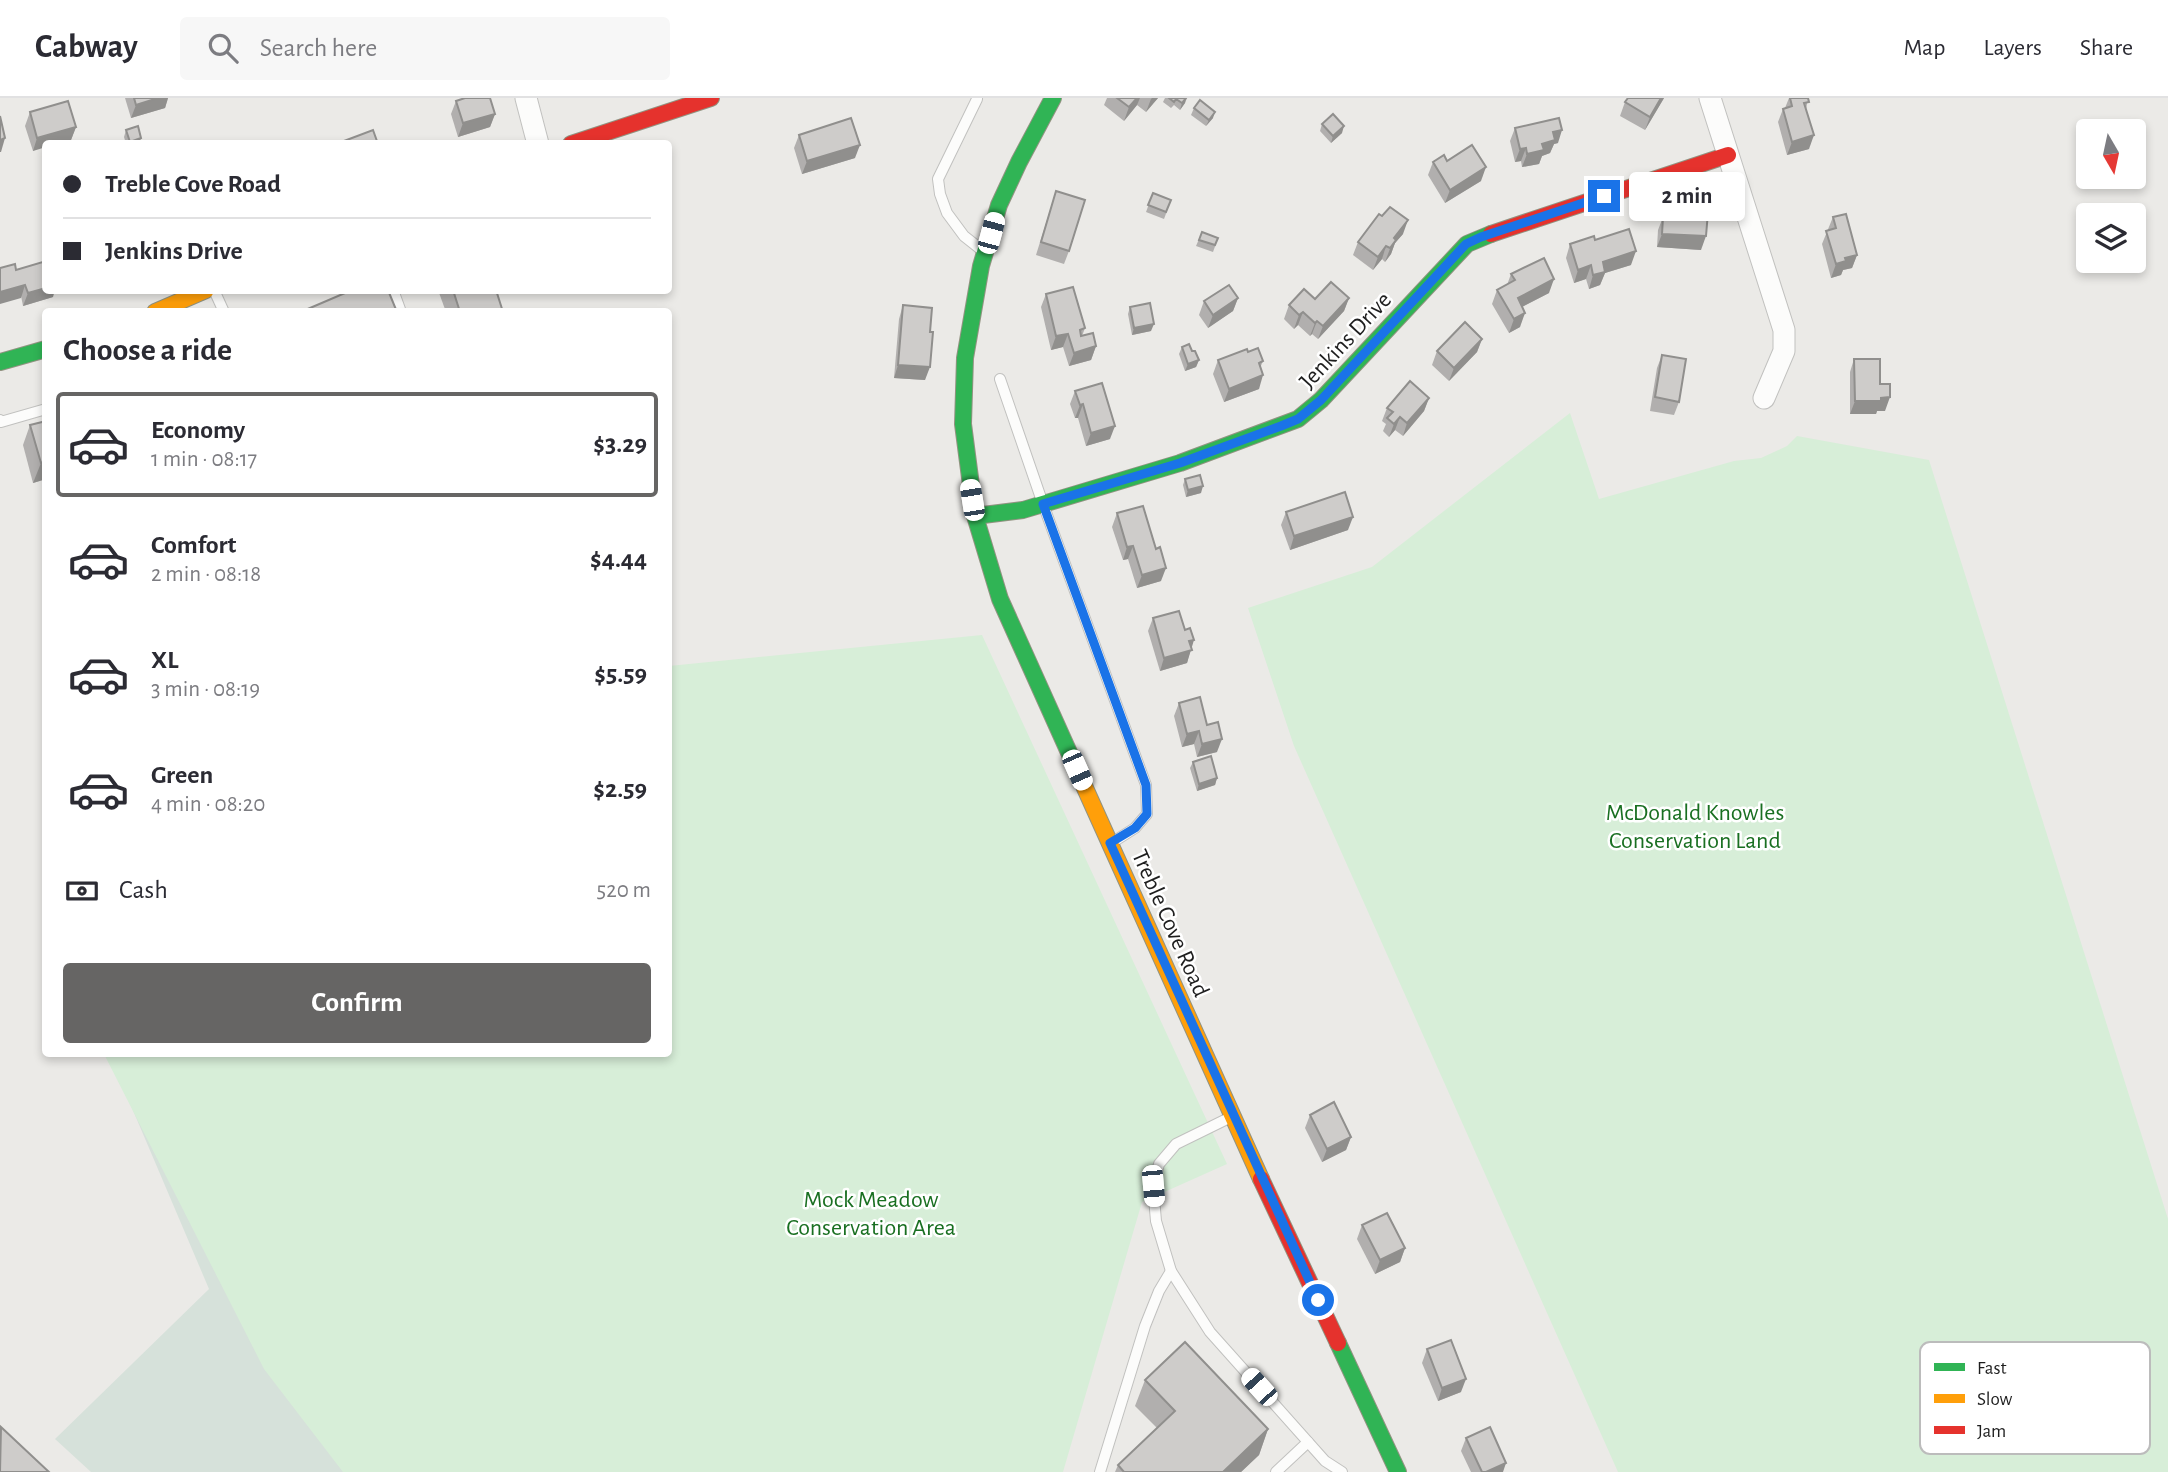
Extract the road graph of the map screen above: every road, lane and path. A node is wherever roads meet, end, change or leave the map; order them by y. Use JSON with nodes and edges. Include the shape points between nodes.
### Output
{"nodes":[{"id":1,"x":526,"y":98,"type":"edge"},
{"id":2,"x":710,"y":98,"type":"edge"},
{"id":3,"x":1053,"y":98,"type":"edge"},
{"id":4,"x":1710,"y":98,"type":"edge"},
{"id":5,"x":977,"y":99,"type":"edge"},
{"id":6,"x":537,"y":140,"type":"edge"},
{"id":7,"x":583,"y":140,"type":"edge"},
{"id":8,"x":1728,"y":155,"type":"junction"},
{"id":9,"x":985,"y":253,"type":"junction"},
{"id":10,"x":197,"y":294,"type":"edge"},
{"id":11,"x":164,"y":308,"type":"edge"},
{"id":12,"x":42,"y":350,"type":"edge"},
{"id":13,"x":0,"y":362,"type":"edge"},
{"id":14,"x":1000,"y":379,"type":"dead end"},
{"id":15,"x":1764,"y":398,"type":"dead end"},
{"id":16,"x":42,"y":410,"type":"edge"},
{"id":17,"x":0,"y":421,"type":"edge"},
{"id":18,"x":1043,"y":504,"type":"junction"},
{"id":19,"x":975,"y":516,"type":"junction"},
{"id":20,"x":1110,"y":843,"type":"junction"},
{"id":21,"x":1234,"y":1116,"type":"junction"},
{"id":22,"x":1171,"y":1270,"type":"junction"},
{"id":23,"x":1308,"y":1442,"type":"junction"},
{"id":24,"x":1100,"y":1472,"type":"edge"},
{"id":25,"x":1276,"y":1472,"type":"edge"},
{"id":26,"x":1342,"y":1472,"type":"edge"},
{"id":27,"x":1398,"y":1472,"type":"edge"}],
"edges":[{"from":1,"to":6,"type":"street"},
{"from":2,"to":7,"type":"main road"},
{"from":3,"to":9,"type":"main road","name":"Treble Cove Road","via":[[999,205]]},
{"from":4,"to":8,"type":"street"},
{"from":5,"to":9,"type":"lane","via":[[937,179],[947,214]]},
{"from":8,"to":15,"type":"street","via":[[1786,340]]},
{"from":8,"to":18,"type":"main road","name":"Jenkins Drive","via":[[1466,244],[1298,419],[1180,463]]},
{"from":9,"to":19,"type":"main road","name":"Treble Cove Road","via":[[965,358],[962,424]]},
{"from":10,"to":11,"type":"main road"},
{"from":12,"to":13,"type":"main road"},
{"from":14,"to":18,"type":"lane"},
{"from":16,"to":17,"type":"lane"},
{"from":18,"to":19,"type":"main road","name":"Jenkins Drive"},
{"from":18,"to":20,"type":"lane","via":[[1146,785],[1147,814],[1135,828]]},
{"from":19,"to":20,"type":"main road","name":"Treble Cove Road","via":[[1000,599]]},
{"from":20,"to":21,"type":"main road","name":"Treble Cove Road"},
{"from":21,"to":22,"type":"lane","via":[[1176,1144],[1159,1164],[1153,1186],[1156,1221]]},
{"from":21,"to":27,"type":"main road","name":"Treble Cove Road"},
{"from":22,"to":23,"type":"lane","via":[[1210,1332]]},
{"from":22,"to":24,"type":"lane","via":[[1145,1326]]},
{"from":23,"to":25,"type":"lane"},
{"from":23,"to":26,"type":"lane"}]}
